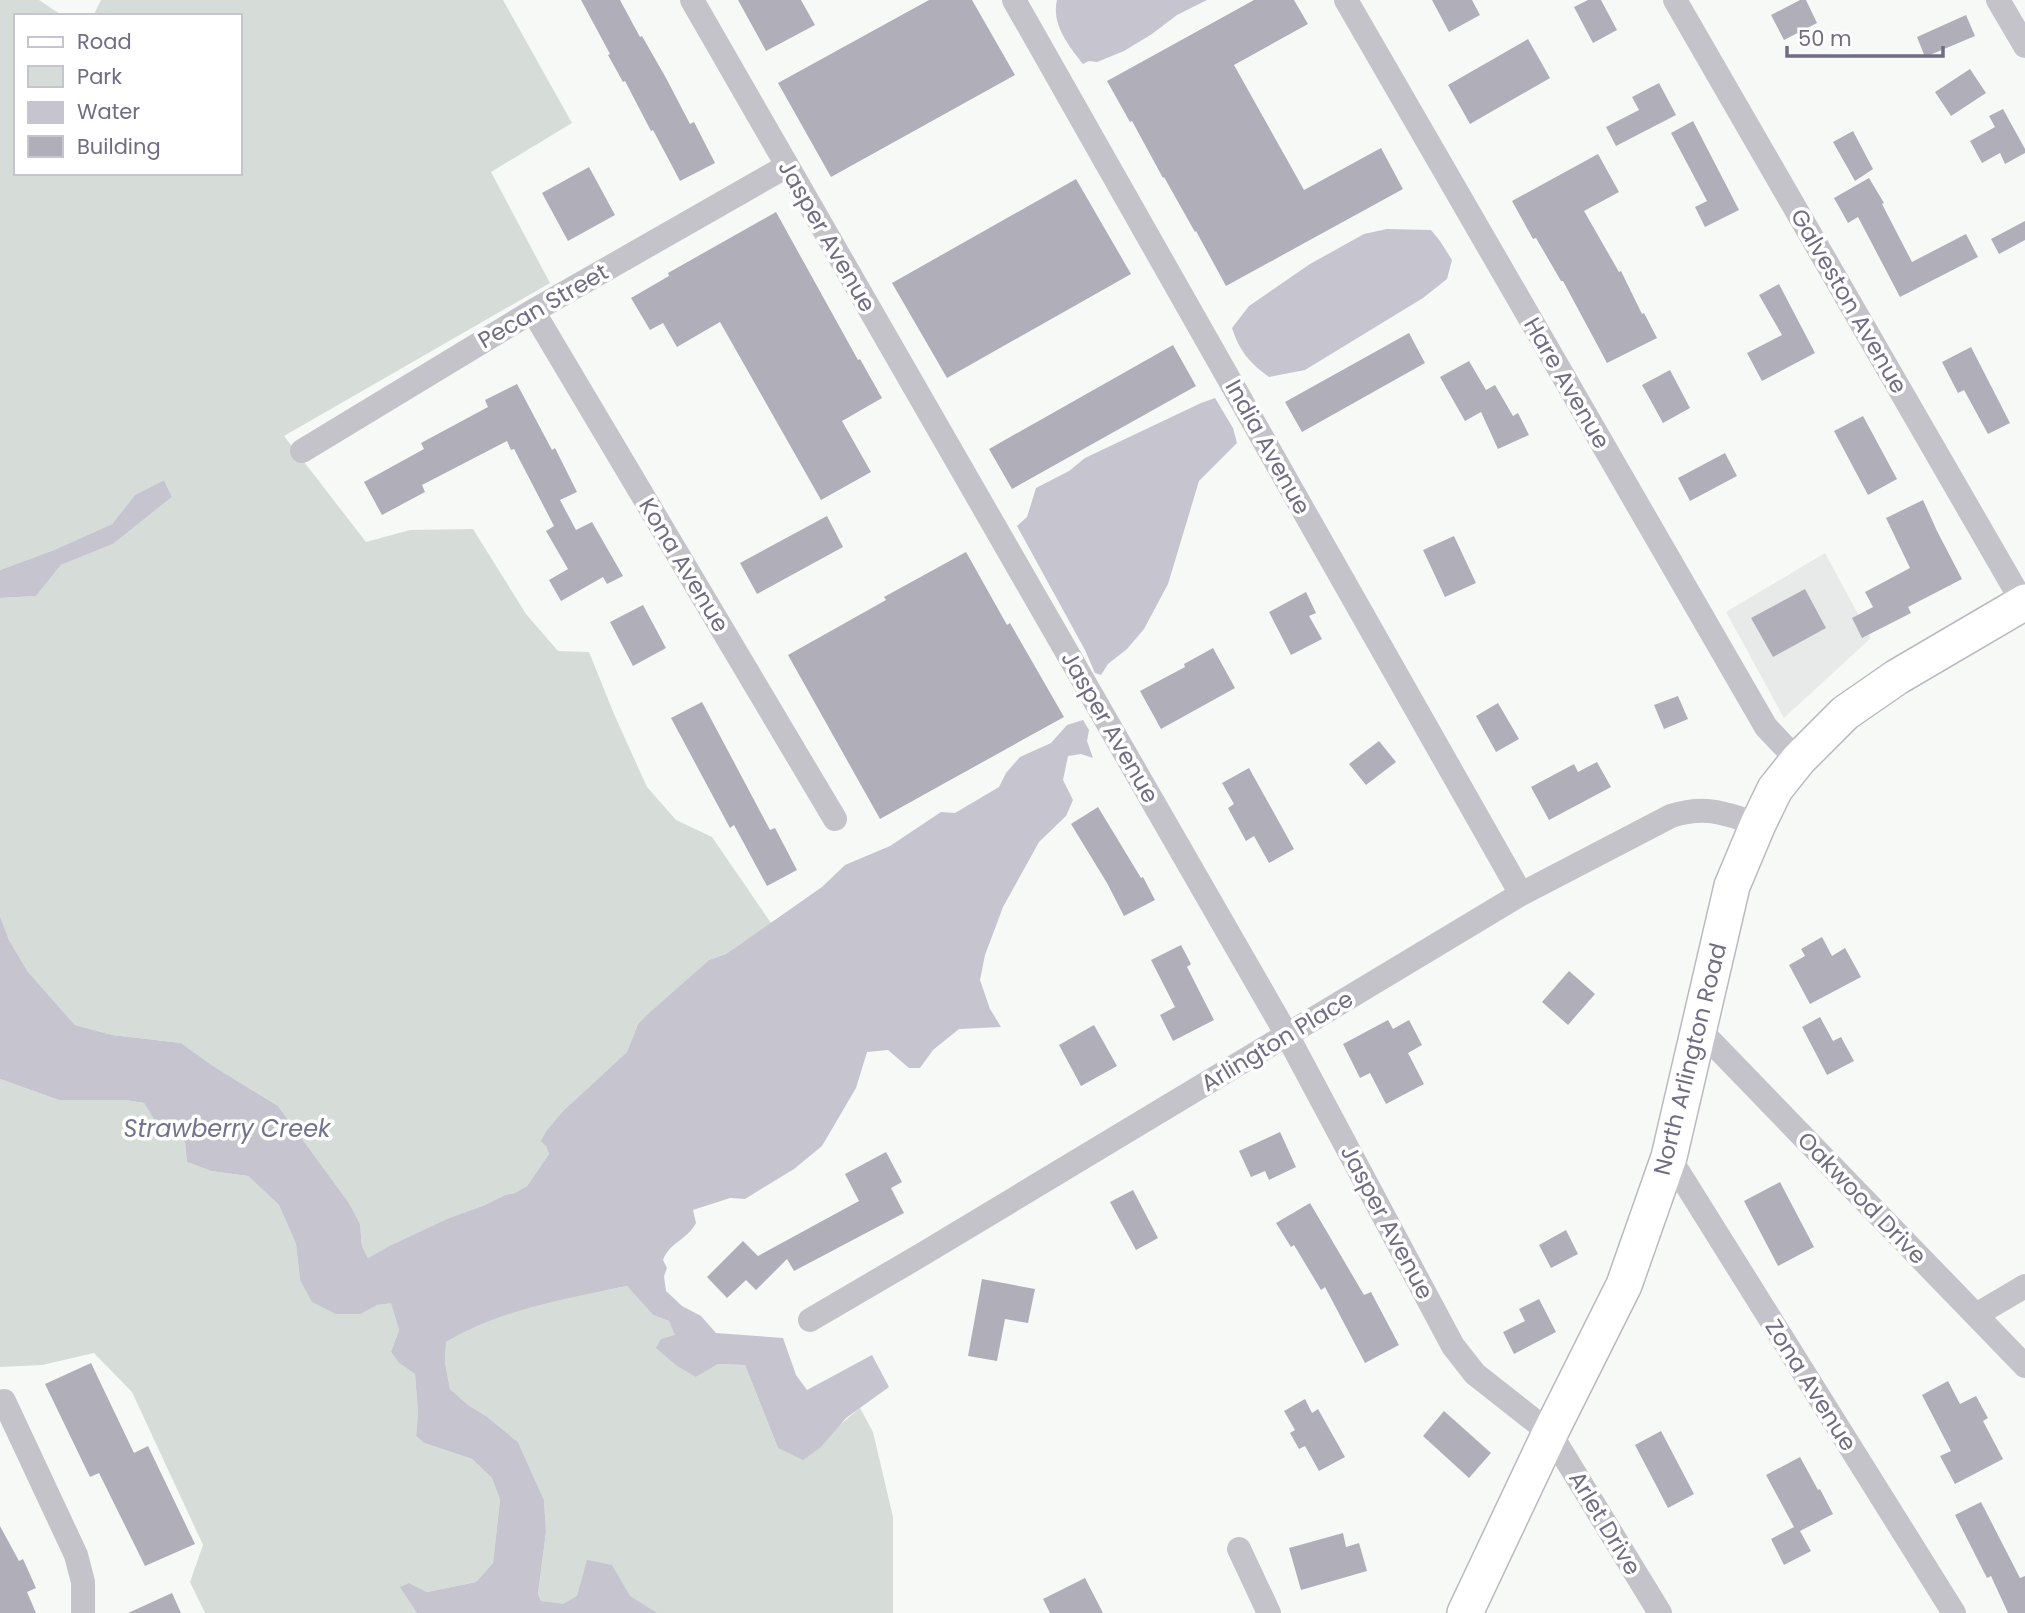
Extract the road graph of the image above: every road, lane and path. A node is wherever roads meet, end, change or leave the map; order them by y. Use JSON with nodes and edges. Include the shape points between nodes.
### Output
{"nodes":[{"id":1,"x":692,"y":0,"type":"edge"},
{"id":2,"x":1014,"y":0,"type":"edge"},
{"id":3,"x":1346,"y":0,"type":"edge"},
{"id":4,"x":1675,"y":0,"type":"edge"},
{"id":5,"x":1998,"y":0,"type":"edge"},
{"id":6,"x":2025,"y":46,"type":"edge"},
{"id":7,"x":787,"y":166,"type":"junction"},
{"id":8,"x":533,"y":311,"type":"junction"},
{"id":9,"x":302,"y":451,"type":"dead end"},
{"id":10,"x":2024,"y":602,"type":"edge"},
{"id":11,"x":1799,"y":759,"type":"junction"},
{"id":12,"x":835,"y":819,"type":"dead end"},
{"id":13,"x":1758,"y":824,"type":"junction"},
{"id":14,"x":1521,"y":894,"type":"junction"},
{"id":15,"x":1699,"y":1029,"type":"junction"},
{"id":16,"x":1287,"y":1035,"type":"junction"},
{"id":17,"x":1669,"y":1157,"type":"junction"},
{"id":18,"x":2025,"y":1286,"type":"edge"},
{"id":19,"x":1976,"y":1315,"type":"junction"},
{"id":20,"x":810,"y":1320,"type":"dead end"},
{"id":21,"x":2025,"y":1367,"type":"edge"},
{"id":22,"x":0,"y":1403,"type":"edge"},
{"id":23,"x":1550,"y":1433,"type":"junction"},
{"id":24,"x":1239,"y":1549,"type":"dead end"},
{"id":25,"x":83,"y":1613,"type":"edge"},
{"id":26,"x":1269,"y":1613,"type":"edge"},
{"id":27,"x":1465,"y":1613,"type":"edge"},
{"id":28,"x":1660,"y":1613,"type":"edge"},
{"id":29,"x":1954,"y":1613,"type":"edge"}],
"edges":[{"from":1,"to":7,"type":"street","name":"Jasper Avenue"},
{"from":2,"to":14,"type":"street","name":"India Avenue"},
{"from":3,"to":11,"type":"street","name":"Hare Avenue","via":[[1766,727]]},
{"from":4,"to":10,"type":"street","name":"Galveston Avenue"},
{"from":5,"to":6,"type":"street"},
{"from":7,"to":8,"type":"street","name":"Pecan Street"},
{"from":7,"to":16,"type":"street","name":"Jasper Avenue"},
{"from":8,"to":9,"type":"street","name":"Pecan Street"},
{"from":8,"to":12,"type":"street","name":"Kona Avenue"},
{"from":10,"to":11,"type":"main road","name":"North Arlington Road","via":[[1845,713]]},
{"from":11,"to":13,"type":"main road","name":"North Arlington Road","via":[[1775,789]]},
{"from":13,"to":14,"type":"street","name":"Arlington Place","via":[[1707,809],[1671,816]]},
{"from":13,"to":15,"type":"main road","name":"North Arlington Road","via":[[1732,886]]},
{"from":14,"to":16,"type":"street","name":"Arlington Place"},
{"from":15,"to":17,"type":"main road","name":"North Arlington Road"},
{"from":15,"to":19,"type":"street","name":"Oakwood Drive"},
{"from":16,"to":20,"type":"street","name":"Arlington Place"},
{"from":16,"to":23,"type":"street","name":"Jasper Avenue","via":[[1453,1346],[1475,1374]]},
{"from":17,"to":23,"type":"main road","name":"North Arlington Road","via":[[1623,1284]]},
{"from":17,"to":29,"type":"street","name":"Zona Avenue"},
{"from":18,"to":19,"type":"street"},
{"from":19,"to":21,"type":"street","name":"Oakwood Drive"},
{"from":22,"to":25,"type":"street","via":[[4,1401],[76,1555],[83,1582]]},
{"from":23,"to":27,"type":"main road","name":"North Arlington Road"},
{"from":23,"to":28,"type":"street","name":"Arlet Drive"},
{"from":24,"to":26,"type":"street"}]}
